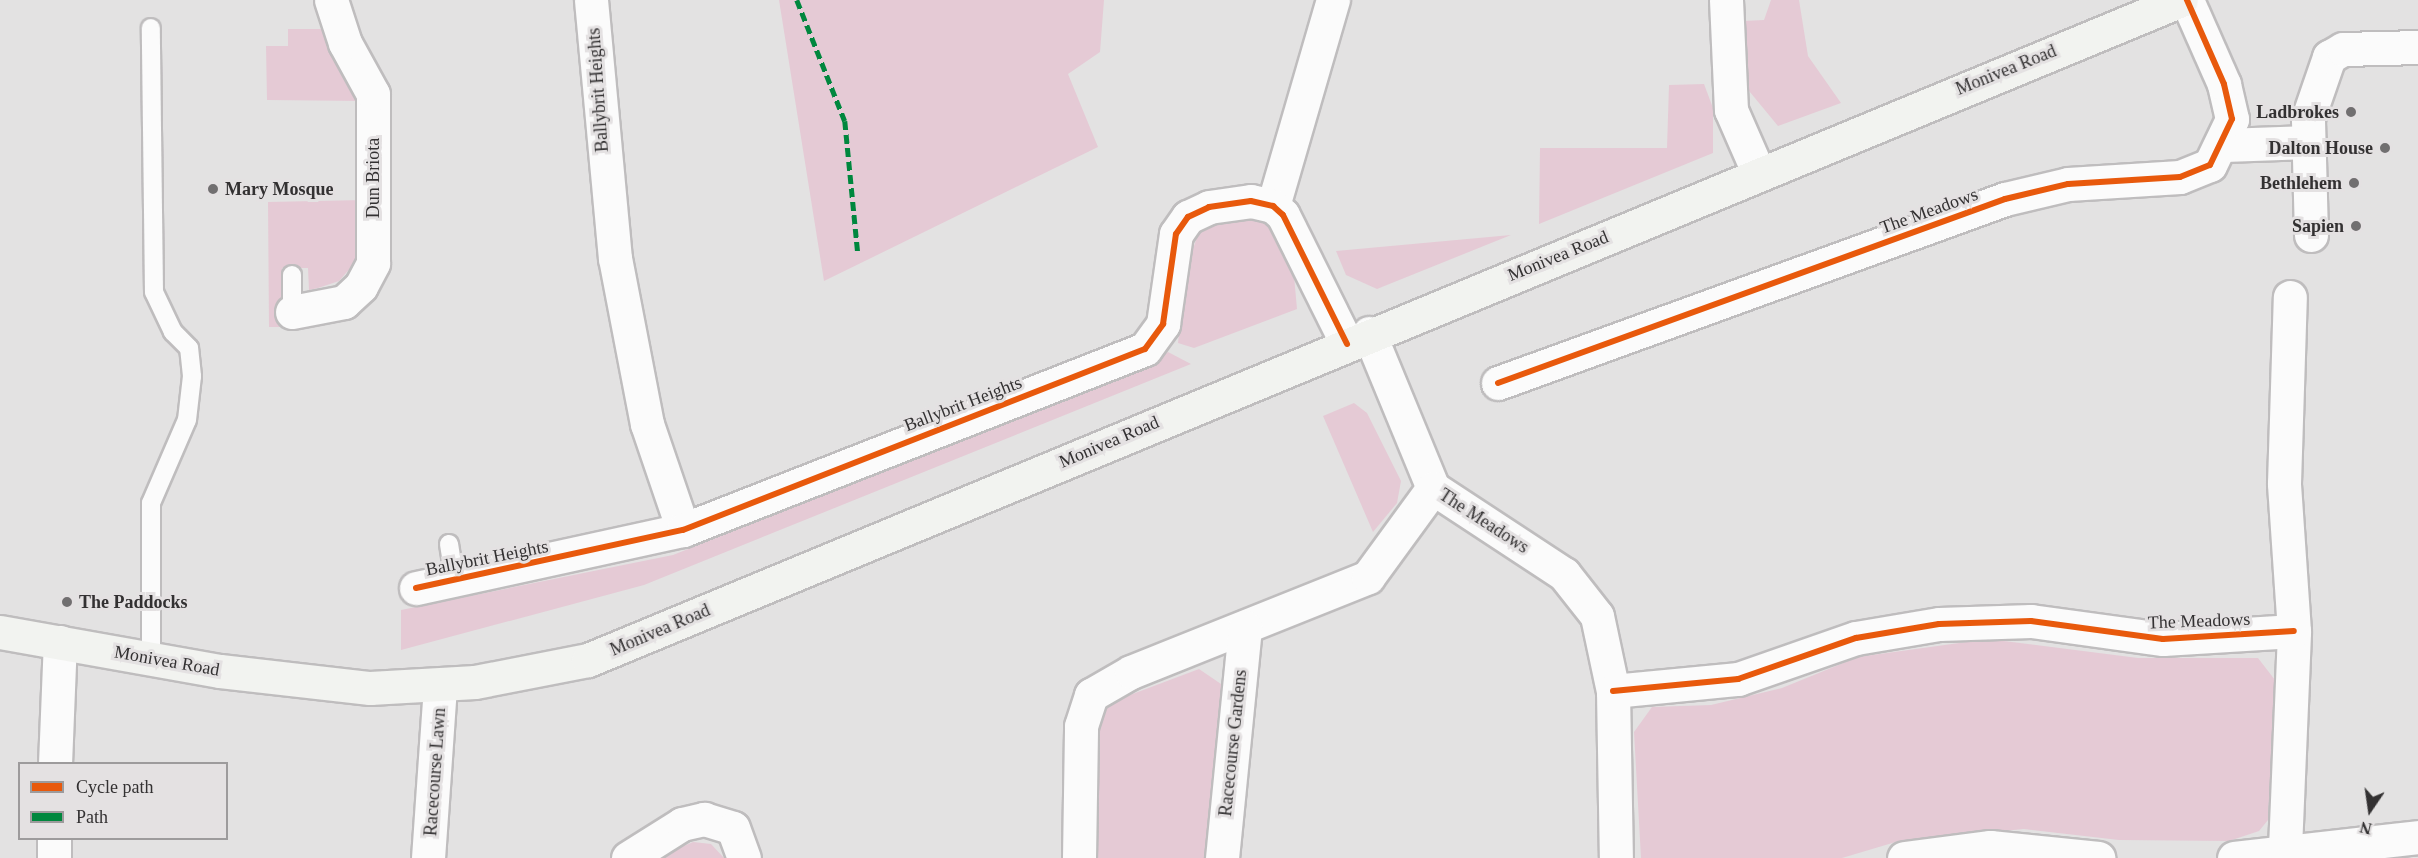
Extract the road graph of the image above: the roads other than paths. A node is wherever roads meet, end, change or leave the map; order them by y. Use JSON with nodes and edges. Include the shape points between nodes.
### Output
{"nodes":[{"id":1,"x":331,"y":0,"type":"edge"},
{"id":2,"x":591,"y":0,"type":"edge"},
{"id":3,"x":1333,"y":0,"type":"edge"},
{"id":4,"x":1726,"y":0,"type":"edge"},
{"id":5,"x":2181,"y":0,"type":"edge"},
{"id":6,"x":2187,"y":0,"type":"edge"},
{"id":7,"x":151,"y":27,"type":"dead end"},
{"id":8,"x":2418,"y":47,"type":"edge"},
{"id":9,"x":2309,"y":142,"type":"junction"},
{"id":10,"x":2224,"y":145,"type":"junction"},
{"id":11,"x":1759,"y":174,"type":"junction"},
{"id":12,"x":1273,"y":206,"type":"junction"},
{"id":13,"x":2311,"y":235,"type":"dead end"},
{"id":14,"x":292,"y":275,"type":"dead end"},
{"id":15,"x":2290,"y":297,"type":"dead end"},
{"id":16,"x":292,"y":312,"type":"joint"},
{"id":17,"x":1358,"y":339,"type":"junction"},
{"id":18,"x":1498,"y":383,"type":"dead end"},
{"id":19,"x":1433,"y":488,"type":"junction"},
{"id":20,"x":683,"y":530,"type":"junction"},
{"id":21,"x":449,"y":544,"type":"dead end"},
{"id":22,"x":454,"y":580,"type":"junction"},
{"id":23,"x":416,"y":588,"type":"dead end"},
{"id":24,"x":1245,"y":627,"type":"junction"},
{"id":25,"x":2294,"y":631,"type":"junction"},
{"id":26,"x":0,"y":632,"type":"edge"},
{"id":27,"x":60,"y":642,"type":"junction"},
{"id":28,"x":151,"y":658,"type":"junction"},
{"id":29,"x":440,"y":686,"type":"junction"},
{"id":30,"x":1613,"y":691,"type":"junction"},
{"id":31,"x":55,"y":762,"type":"edge"},
{"id":32,"x":2418,"y":837,"type":"edge"},
{"id":33,"x":54,"y":840,"type":"edge"},
{"id":34,"x":2285,"y":848,"type":"junction"},
{"id":35,"x":54,"y":858,"type":"edge"},
{"id":36,"x":428,"y":858,"type":"edge"},
{"id":37,"x":628,"y":858,"type":"edge"},
{"id":38,"x":744,"y":858,"type":"edge"},
{"id":39,"x":1079,"y":858,"type":"edge"},
{"id":40,"x":1222,"y":858,"type":"edge"},
{"id":41,"x":1616,"y":858,"type":"edge"},
{"id":42,"x":1904,"y":858,"type":"edge"},
{"id":43,"x":2097,"y":858,"type":"edge"},
{"id":44,"x":2234,"y":858,"type":"edge"}],
"edges":[{"from":1,"to":16,"type":"street","name":"Dun Briota","via":[[345,43],[374,94],[373,262],[361,286],[344,302]]},
{"from":2,"to":20,"type":"street","name":"Ballybrit Heights","via":[[615,258],[647,424]]},
{"from":3,"to":12,"type":"street"},
{"from":4,"to":11,"type":"street","via":[[1731,110]]},
{"from":5,"to":11,"type":"main road","name":"Monivea Road"},
{"from":6,"to":10,"type":"street","name":"The Meadows","via":[[2224,84],[2232,119]]},
{"from":7,"to":28,"type":"lane","via":[[154,292],[172,332],[189,348],[192,376],[187,420],[151,503]]},
{"from":8,"to":9,"type":"street","via":[[2343,49],[2330,57],[2316,87]]},
{"from":9,"to":10,"type":"street"},
{"from":9,"to":13,"type":"street"},
{"from":10,"to":18,"type":"street","name":"The Meadows","via":[[2210,165],[2180,177],[2068,184],[2005,199]]},
{"from":11,"to":17,"type":"main road","name":"Monivea Road"},
{"from":12,"to":17,"type":"street","via":[[1295,232]]},
{"from":12,"to":20,"type":"street","name":"Ballybrit Heights","via":[[1226,203],[1188,217],[1172,243],[1162,324],[1145,349]]},
{"from":14,"to":16,"type":"lane"},
{"from":15,"to":25,"type":"street","via":[[2284,483]]},
{"from":17,"to":19,"type":"street","name":"The Meadows"},
{"from":17,"to":29,"type":"main road","name":"Monivea Road","via":[[588,660]]},
{"from":19,"to":24,"type":"street","via":[[1379,569],[1353,585]]},
{"from":19,"to":30,"type":"street","name":"The Meadows","via":[[1577,587],[1600,621]]},
{"from":20,"to":22,"type":"street","name":"Ballybrit Heights"},
{"from":21,"to":22,"type":"lane","name":"Ballybrit Heights"},
{"from":22,"to":23,"type":"street","name":"Ballybrit Heights"},
{"from":24,"to":39,"type":"street","via":[[1131,672],[1091,695],[1081,726]]},
{"from":24,"to":40,"type":"street","name":"Racecourse Gardens"},
{"from":25,"to":30,"type":"street","name":"The Meadows","via":[[2163,639],[2031,621],[1938,624],[1856,638],[1738,680]]},
{"from":25,"to":34,"type":"street"},
{"from":26,"to":27,"type":"main road","name":"Monivea Road"},
{"from":27,"to":28,"type":"main road","name":"Monivea Road"},
{"from":27,"to":31,"type":"street"},
{"from":28,"to":29,"type":"main road","name":"Monivea Road","via":[[305,684]]},
{"from":29,"to":36,"type":"street","name":"Racecourse Lawn"},
{"from":30,"to":41,"type":"street","name":"The Meadows"},
{"from":32,"to":34,"type":"street"},
{"from":33,"to":35,"type":"street"},
{"from":34,"to":44,"type":"street"},
{"from":37,"to":38,"type":"street","via":[[682,824],[704,819],[734,828]]},
{"from":42,"to":43,"type":"street","via":[[1990,847]]}]}
